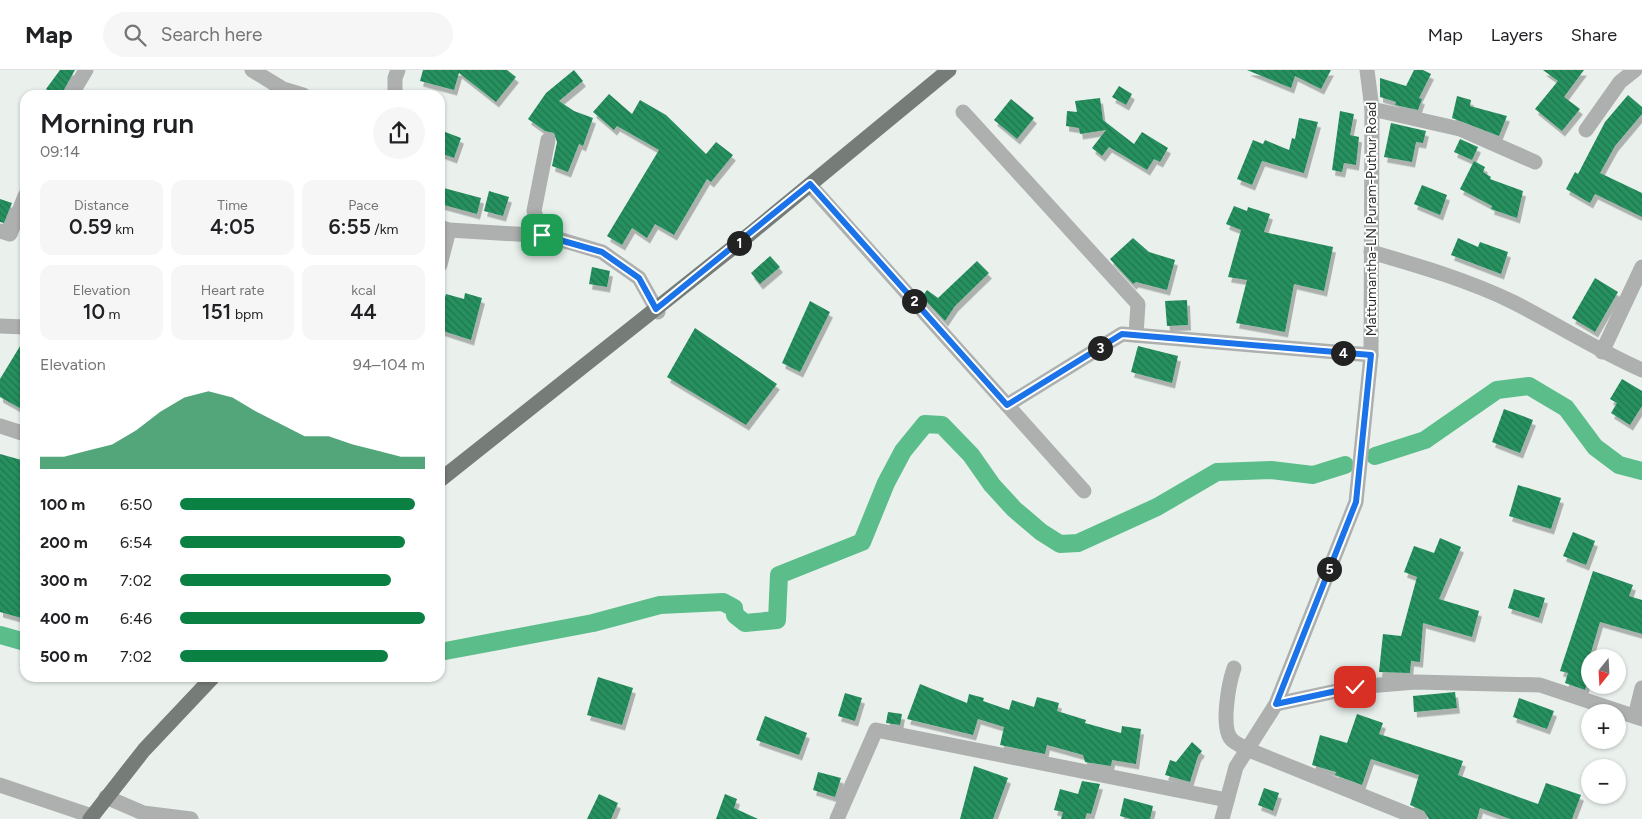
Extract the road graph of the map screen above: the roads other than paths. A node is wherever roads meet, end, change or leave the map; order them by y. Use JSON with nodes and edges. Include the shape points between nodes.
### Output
{"nodes":[{"id":1,"x":86,"y":70,"type":"edge"},
{"id":2,"x":252,"y":70,"type":"edge"},
{"id":3,"x":398,"y":70,"type":"edge"},
{"id":4,"x":949,"y":70,"type":"edge"},
{"id":5,"x":1367,"y":70,"type":"edge"},
{"id":6,"x":1635,"y":70,"type":"edge"},
{"id":7,"x":74,"y":90,"type":"edge"},
{"id":8,"x":286,"y":90,"type":"edge"},
{"id":9,"x":395,"y":90,"type":"edge"},
{"id":10,"x":1372,"y":109,"type":"junction"},
{"id":11,"x":963,"y":112,"type":"dead end"},
{"id":12,"x":1586,"y":130,"type":"dead end"},
{"id":13,"x":548,"y":140,"type":"dead end"},
{"id":14,"x":1535,"y":162,"type":"dead end"},
{"id":15,"x":810,"y":184,"type":"junction"},
{"id":16,"x":20,"y":209,"type":"edge"},
{"id":17,"x":445,"y":229,"type":"edge"},
{"id":18,"x":0,"y":231,"type":"edge"},
{"id":19,"x":542,"y":235,"type":"junction"},
{"id":20,"x":1372,"y":252,"type":"junction"},
{"id":21,"x":1642,"y":267,"type":"edge"},
{"id":22,"x":657,"y":311,"type":"junction"},
{"id":23,"x":0,"y":326,"type":"edge"},
{"id":24,"x":20,"y":328,"type":"edge"},
{"id":25,"x":1136,"y":335,"type":"junction"},
{"id":26,"x":1602,"y":352,"type":"junction"},
{"id":27,"x":1371,"y":355,"type":"junction"},
{"id":28,"x":1642,"y":370,"type":"edge"},
{"id":29,"x":1007,"y":405,"type":"junction"},
{"id":30,"x":0,"y":426,"type":"edge"},
{"id":31,"x":20,"y":432,"type":"edge"},
{"id":32,"x":445,"y":476,"type":"edge"},
{"id":33,"x":1084,"y":490,"type":"dead end"},
{"id":34,"x":1234,"y":668,"type":"dead end"},
{"id":35,"x":208,"y":682,"type":"edge"},
{"id":36,"x":1642,"y":688,"type":"edge"},
{"id":37,"x":1276,"y":704,"type":"junction"},
{"id":38,"x":1638,"y":717,"type":"edge"},
{"id":39,"x":1249,"y":750,"type":"junction"},
{"id":40,"x":0,"y":785,"type":"edge"},
{"id":41,"x":106,"y":797,"type":"junction"},
{"id":42,"x":1227,"y":800,"type":"junction"},
{"id":43,"x":91,"y":817,"type":"edge"},
{"id":44,"x":191,"y":819,"type":"edge"},
{"id":45,"x":836,"y":819,"type":"edge"},
{"id":46,"x":1222,"y":819,"type":"edge"},
{"id":47,"x":1420,"y":819,"type":"edge"}],
"edges":[{"from":1,"to":7,"type":"street"},
{"from":2,"to":8,"type":"street"},
{"from":3,"to":9,"type":"street"},
{"from":4,"to":15,"type":"main road"},
{"from":5,"to":10,"type":"street","name":"Mattumantha-LN Puram-Puthur Road"},
{"from":6,"to":12,"type":"street","via":[[1620,82]]},
{"from":10,"to":14,"type":"street","via":[[1460,129]]},
{"from":10,"to":20,"type":"street","name":"Mattumantha-LN Puram-Puthur Road"},
{"from":11,"to":25,"type":"street","via":[[1138,304]]},
{"from":13,"to":19,"type":"street","via":[[534,211]]},
{"from":15,"to":22,"type":"main road"},
{"from":15,"to":29,"type":"street"},
{"from":16,"to":18,"type":"street","via":[[10,234]]},
{"from":17,"to":19,"type":"street"},
{"from":19,"to":22,"type":"street","via":[[602,252],[639,278]]},
{"from":20,"to":26,"type":"street","via":[[1438,272],[1512,301]]},
{"from":20,"to":27,"type":"street","name":"Mattumantha-LN Puram-Puthur Road"},
{"from":21,"to":26,"type":"street"},
{"from":22,"to":32,"type":"main road"},
{"from":23,"to":24,"type":"street"},
{"from":25,"to":27,"type":"street"},
{"from":25,"to":29,"type":"street","via":[[1122,334]]},
{"from":26,"to":28,"type":"street"},
{"from":27,"to":37,"type":"street","name":"Mattumantha-LN Puram-Puthur Road","via":[[1356,502]]},
{"from":29,"to":33,"type":"street"},
{"from":30,"to":31,"type":"street"},
{"from":34,"to":39,"type":"street","via":[[1226,730],[1232,740]]},
{"from":35,"to":41,"type":"main road","via":[[144,750]]},
{"from":36,"to":38,"type":"street"},
{"from":37,"to":38,"type":"street","via":[[1355,687],[1416,682],[1540,685]]},
{"from":37,"to":39,"type":"street","name":"Mattumantha-LN Puram-Puthur Road"},
{"from":39,"to":42,"type":"street","name":"Mattumantha-LN Puram-Puthur Road","via":[[1236,767]]},
{"from":39,"to":47,"type":"street"},
{"from":40,"to":43,"type":"street"},
{"from":41,"to":43,"type":"main road"},
{"from":41,"to":44,"type":"street","via":[[143,813]]},
{"from":42,"to":45,"type":"street","via":[[876,730]]},
{"from":42,"to":46,"type":"street","name":"Mattumantha-LN Puram-Puthur Road"}]}
